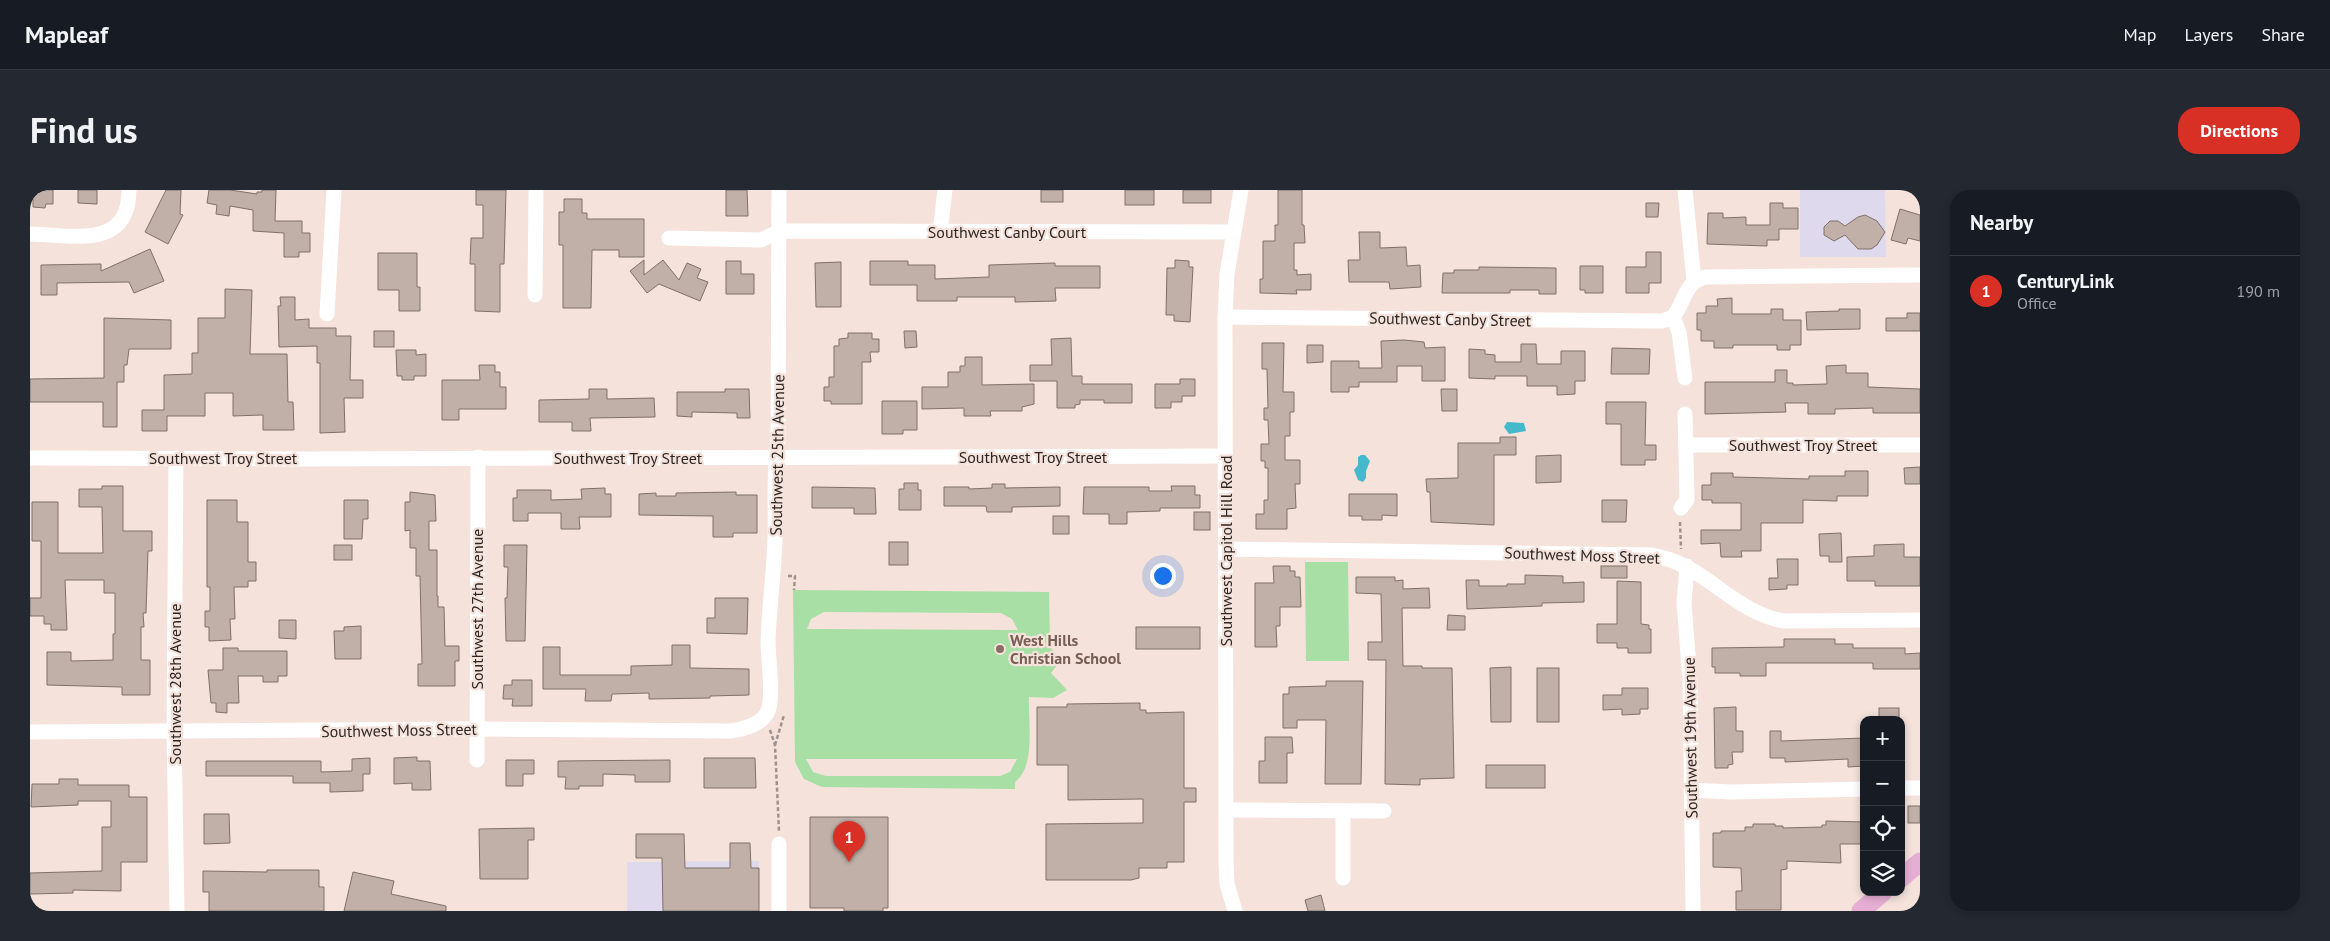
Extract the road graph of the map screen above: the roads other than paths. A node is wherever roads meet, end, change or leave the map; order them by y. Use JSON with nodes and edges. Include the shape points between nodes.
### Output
{"nodes":[{"id":1,"x":129,"y":190,"type":"edge"},
{"id":2,"x":334,"y":190,"type":"edge"},
{"id":3,"x":536,"y":190,"type":"edge"},
{"id":4,"x":779,"y":190,"type":"edge"},
{"id":5,"x":945,"y":190,"type":"edge"},
{"id":6,"x":1241,"y":190,"type":"edge"},
{"id":7,"x":1685,"y":190,"type":"edge"},
{"id":8,"x":780,"y":231,"type":"junction"},
{"id":9,"x":940,"y":232,"type":"junction"},
{"id":10,"x":1234,"y":232,"type":"junction"},
{"id":11,"x":30,"y":234,"type":"edge"},
{"id":12,"x":670,"y":238,"type":"dead end"},
{"id":13,"x":1920,"y":275,"type":"edge"},
{"id":14,"x":1694,"y":282,"type":"junction"},
{"id":15,"x":535,"y":295,"type":"dead end"},
{"id":16,"x":327,"y":314,"type":"dead end"},
{"id":17,"x":1226,"y":317,"type":"junction"},
{"id":18,"x":1673,"y":317,"type":"junction"},
{"id":19,"x":1685,"y":378,"type":"dead end"},
{"id":20,"x":1684,"y":414,"type":"dead end"},
{"id":21,"x":1686,"y":445,"type":"junction"},
{"id":22,"x":1920,"y":446,"type":"edge"},
{"id":23,"x":1226,"y":456,"type":"junction"},
{"id":24,"x":478,"y":457,"type":"junction"},
{"id":25,"x":30,"y":458,"type":"edge"},
{"id":26,"x":176,"y":458,"type":"junction"},
{"id":27,"x":775,"y":458,"type":"junction"},
{"id":28,"x":1681,"y":508,"type":"road end"},
{"id":29,"x":1227,"y":549,"type":"junction"},
{"id":30,"x":1687,"y":566,"type":"junction"},
{"id":31,"x":1920,"y":620,"type":"edge"},
{"id":32,"x":764,"y":717,"type":"joint"},
{"id":33,"x":477,"y":729,"type":"junction"},
{"id":34,"x":174,"y":730,"type":"junction"},
{"id":35,"x":30,"y":732,"type":"edge"},
{"id":36,"x":477,"y":760,"type":"dead end"},
{"id":37,"x":1905,"y":788,"type":"edge"},
{"id":38,"x":1920,"y":788,"type":"edge"},
{"id":39,"x":1860,"y":789,"type":"edge"},
{"id":40,"x":1691,"y":790,"type":"junction"},
{"id":41,"x":1226,"y":810,"type":"junction"},
{"id":42,"x":1343,"y":811,"type":"junction"},
{"id":43,"x":1384,"y":811,"type":"dead end"},
{"id":44,"x":779,"y":844,"type":"road end"},
{"id":45,"x":1920,"y":862,"type":"edge"},
{"id":46,"x":1905,"y":875,"type":"edge"},
{"id":47,"x":1343,"y":878,"type":"dead end"},
{"id":48,"x":1878,"y":896,"type":"edge"},
{"id":49,"x":177,"y":911,"type":"edge"},
{"id":50,"x":779,"y":911,"type":"edge"},
{"id":51,"x":1235,"y":911,"type":"edge"},
{"id":52,"x":1693,"y":911,"type":"edge"},
{"id":53,"x":1860,"y":911,"type":"edge"}],
"edges":[{"from":1,"to":11,"type":"street","via":[[127,212],[109,232]]},
{"from":2,"to":16,"type":"street"},
{"from":3,"to":15,"type":"street"},
{"from":4,"to":8,"type":"street","name":"Southwest 25th Avenue"},
{"from":5,"to":9,"type":"street"},
{"from":6,"to":10,"type":"street","name":"Southwest Capitol Hill Road"},
{"from":7,"to":14,"type":"street"},
{"from":8,"to":9,"type":"street","name":"Southwest Canby Court"},
{"from":8,"to":12,"type":"street","via":[[761,240]]},
{"from":8,"to":27,"type":"street","name":"Southwest 25th Avenue","via":[[778,440]]},
{"from":9,"to":10,"type":"street","name":"Southwest Canby Court"},
{"from":10,"to":17,"type":"street","name":"Southwest Capitol Hill Road","via":[[1227,274]]},
{"from":13,"to":14,"type":"street","via":[[1706,277]]},
{"from":14,"to":18,"type":"street","via":[[1685,292]]},
{"from":17,"to":18,"type":"street","name":"Southwest Canby Street","via":[[1662,321]]},
{"from":17,"to":23,"type":"street","name":"Southwest Capitol Hill Road"},
{"from":18,"to":19,"type":"street","via":[[1679,332]]},
{"from":20,"to":21,"type":"street"},
{"from":21,"to":22,"type":"street","name":"Southwest Troy Street"},
{"from":21,"to":28,"type":"street","via":[[1687,500]]},
{"from":23,"to":27,"type":"street","name":"Southwest Troy Street"},
{"from":23,"to":29,"type":"street","name":"Southwest Capitol Hill Road"},
{"from":24,"to":26,"type":"street","name":"Southwest Troy Street"},
{"from":24,"to":27,"type":"street","name":"Southwest Troy Street"},
{"from":24,"to":33,"type":"street","name":"Southwest 27th Avenue"},
{"from":25,"to":26,"type":"street","name":"Southwest Troy Street"},
{"from":26,"to":34,"type":"street","name":"Southwest 28th Avenue"},
{"from":27,"to":32,"type":"street","name":"Southwest 25th Avenue","via":[[775,539],[768,640],[770,707]]},
{"from":29,"to":30,"type":"street","name":"Southwest Moss Street","via":[[1641,554],[1663,557]]},
{"from":29,"to":41,"type":"street","name":"Southwest Capitol Hill Road"},
{"from":30,"to":31,"type":"street","name":"Southwest Moss Street","via":[[1744,607],[1770,618],[1784,621]]},
{"from":30,"to":40,"type":"street","name":"Southwest 19th Avenue","via":[[1684,603],[1690,669]]},
{"from":32,"to":33,"type":"street","name":"Southwest Moss Street","via":[[750,726],[730,731]]},
{"from":33,"to":34,"type":"street","name":"Southwest Moss Street"},
{"from":33,"to":36,"type":"street","name":"Southwest 27th Avenue"},
{"from":34,"to":35,"type":"street","name":"Southwest Moss Street"},
{"from":34,"to":49,"type":"street","name":"Southwest 28th Avenue"},
{"from":37,"to":38,"type":"street"},
{"from":39,"to":40,"type":"street"},
{"from":40,"to":52,"type":"street","name":"Southwest 19th Avenue"},
{"from":41,"to":42,"type":"street"},
{"from":41,"to":51,"type":"street","name":"Southwest Capitol Hill Road","via":[[1227,884]]},
{"from":42,"to":43,"type":"street"},
{"from":42,"to":47,"type":"street"},
{"from":44,"to":50,"type":"street"},
{"from":45,"to":46,"type":"main road"},
{"from":48,"to":53,"type":"main road"}]}
